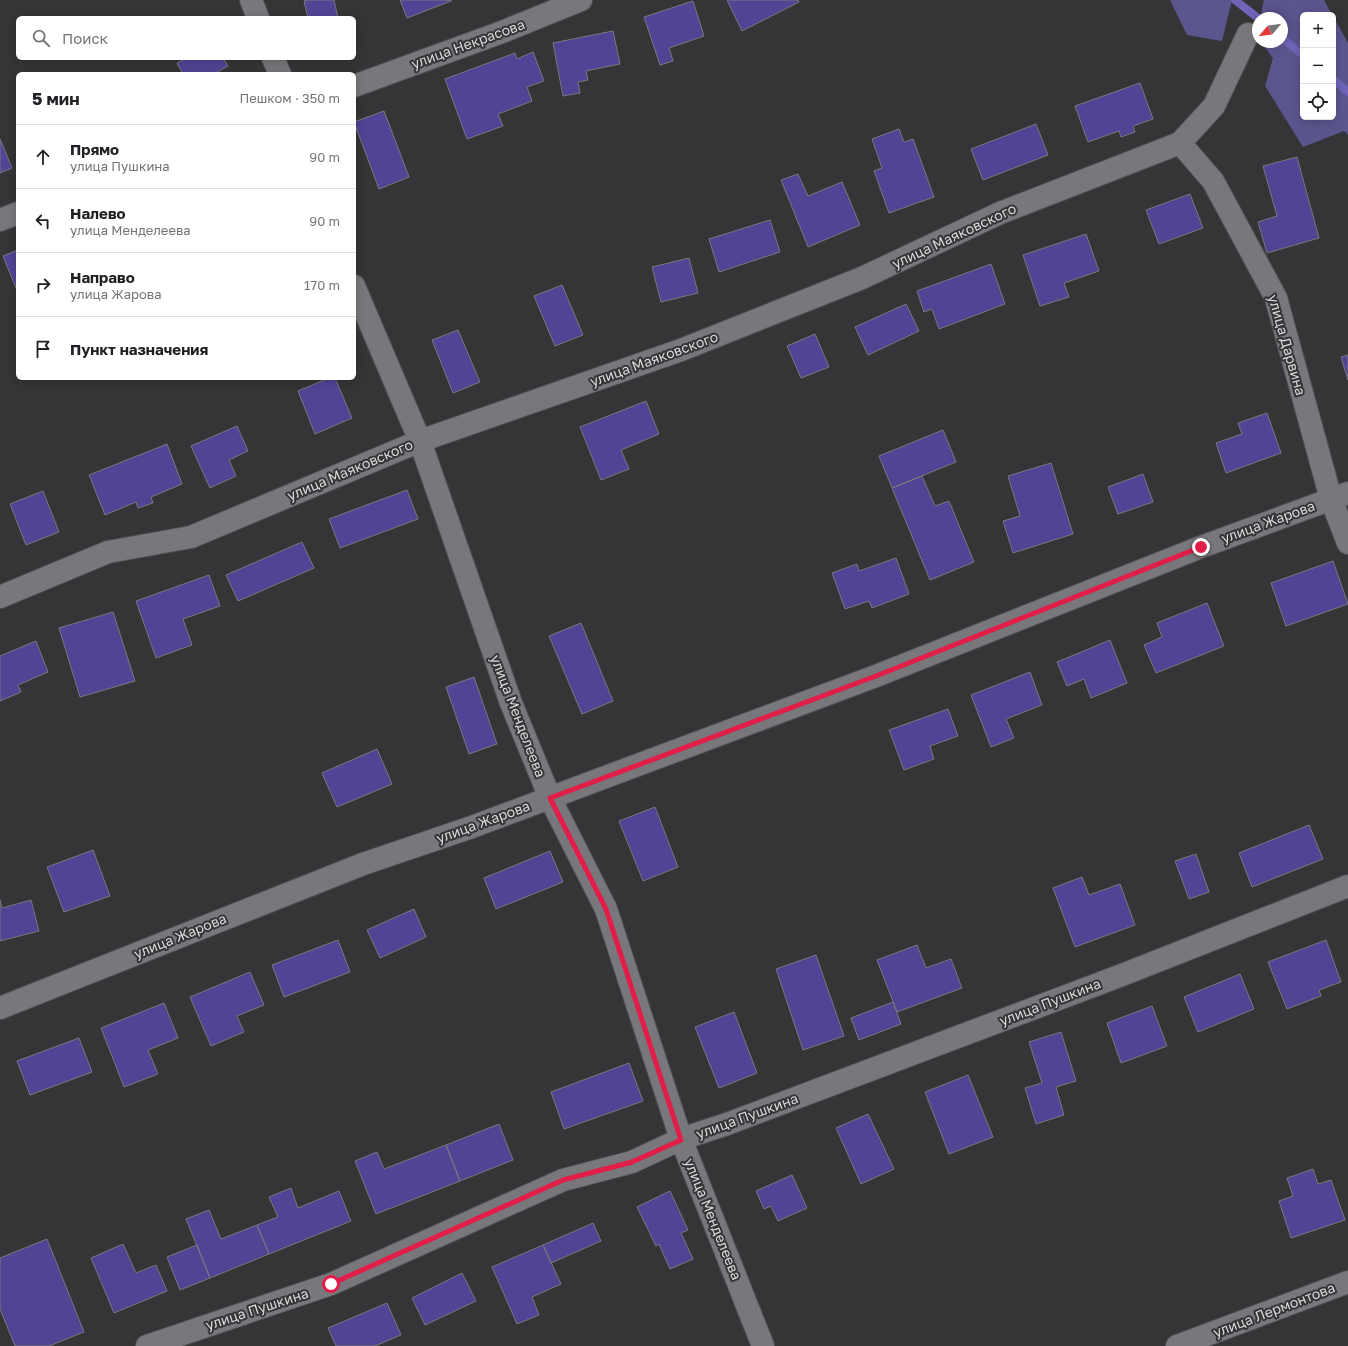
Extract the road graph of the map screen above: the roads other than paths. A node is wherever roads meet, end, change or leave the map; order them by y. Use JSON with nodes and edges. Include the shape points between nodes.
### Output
{"nodes":[{"id":1,"x":251,"y":0,"type":"edge"},
{"id":2,"x":581,"y":0,"type":"edge"},
{"id":3,"x":257,"y":16,"type":"edge"},
{"id":4,"x":1248,"y":34,"type":"dead end"},
{"id":5,"x":274,"y":60,"type":"edge"},
{"id":6,"x":279,"y":72,"type":"edge"},
{"id":7,"x":356,"y":85,"type":"edge"},
{"id":8,"x":1180,"y":143,"type":"junction"},
{"id":9,"x":16,"y":214,"type":"edge"},
{"id":10,"x":0,"y":220,"type":"edge"},
{"id":11,"x":356,"y":291,"type":"edge"},
{"id":12,"x":420,"y":441,"type":"junction"},
{"id":13,"x":1339,"y":496,"type":"edge"},
{"id":14,"x":1348,"y":543,"type":"edge"},
{"id":15,"x":0,"y":597,"type":"edge"},
{"id":16,"x":550,"y":798,"type":"junction"},
{"id":17,"x":1348,"y":886,"type":"edge"},
{"id":18,"x":0,"y":1008,"type":"edge"},
{"id":19,"x":681,"y":1140,"type":"junction"},
{"id":20,"x":1348,"y":1282,"type":"edge"},
{"id":21,"x":147,"y":1346,"type":"edge"},
{"id":22,"x":763,"y":1346,"type":"edge"},
{"id":23,"x":1177,"y":1346,"type":"edge"}],
"edges":[{"from":1,"to":3,"type":"street"},
{"from":2,"to":7,"type":"street","name":"улица Некрасова"},
{"from":4,"to":8,"type":"street","name":"улица Маяковского","via":[[1214,106]]},
{"from":5,"to":6,"type":"street"},
{"from":8,"to":12,"type":"street","name":"улица Маяковского","via":[[1000,213],[862,278],[681,350]]},
{"from":8,"to":13,"type":"street","name":"улица Дарвина","via":[[1213,181],[1276,298]]},
{"from":9,"to":10,"type":"street"},
{"from":11,"to":12,"type":"street","name":"улица Менделеева"},
{"from":12,"to":15,"type":"street","name":"улица Маяковского","via":[[191,537],[108,552]]},
{"from":12,"to":16,"type":"street","name":"улица Менделеева","via":[[511,703]]},
{"from":13,"to":14,"type":"street","name":"улица Дарвина"},
{"from":13,"to":16,"type":"street","name":"улица Жарова","via":[[1201,547],[876,676]]},
{"from":16,"to":18,"type":"street","name":"улица Жарова","via":[[363,864]]},
{"from":16,"to":19,"type":"street","name":"улица Менделеева","via":[[606,909]]},
{"from":17,"to":19,"type":"street","name":"улица Пушкина","via":[[1099,983]]},
{"from":19,"to":21,"type":"street","name":"улица Пушкина","via":[[632,1162],[563,1180],[331,1284]]},
{"from":19,"to":22,"type":"street","name":"улица Менделеева"},
{"from":20,"to":23,"type":"street","name":"улица Лермонтова"}]}
